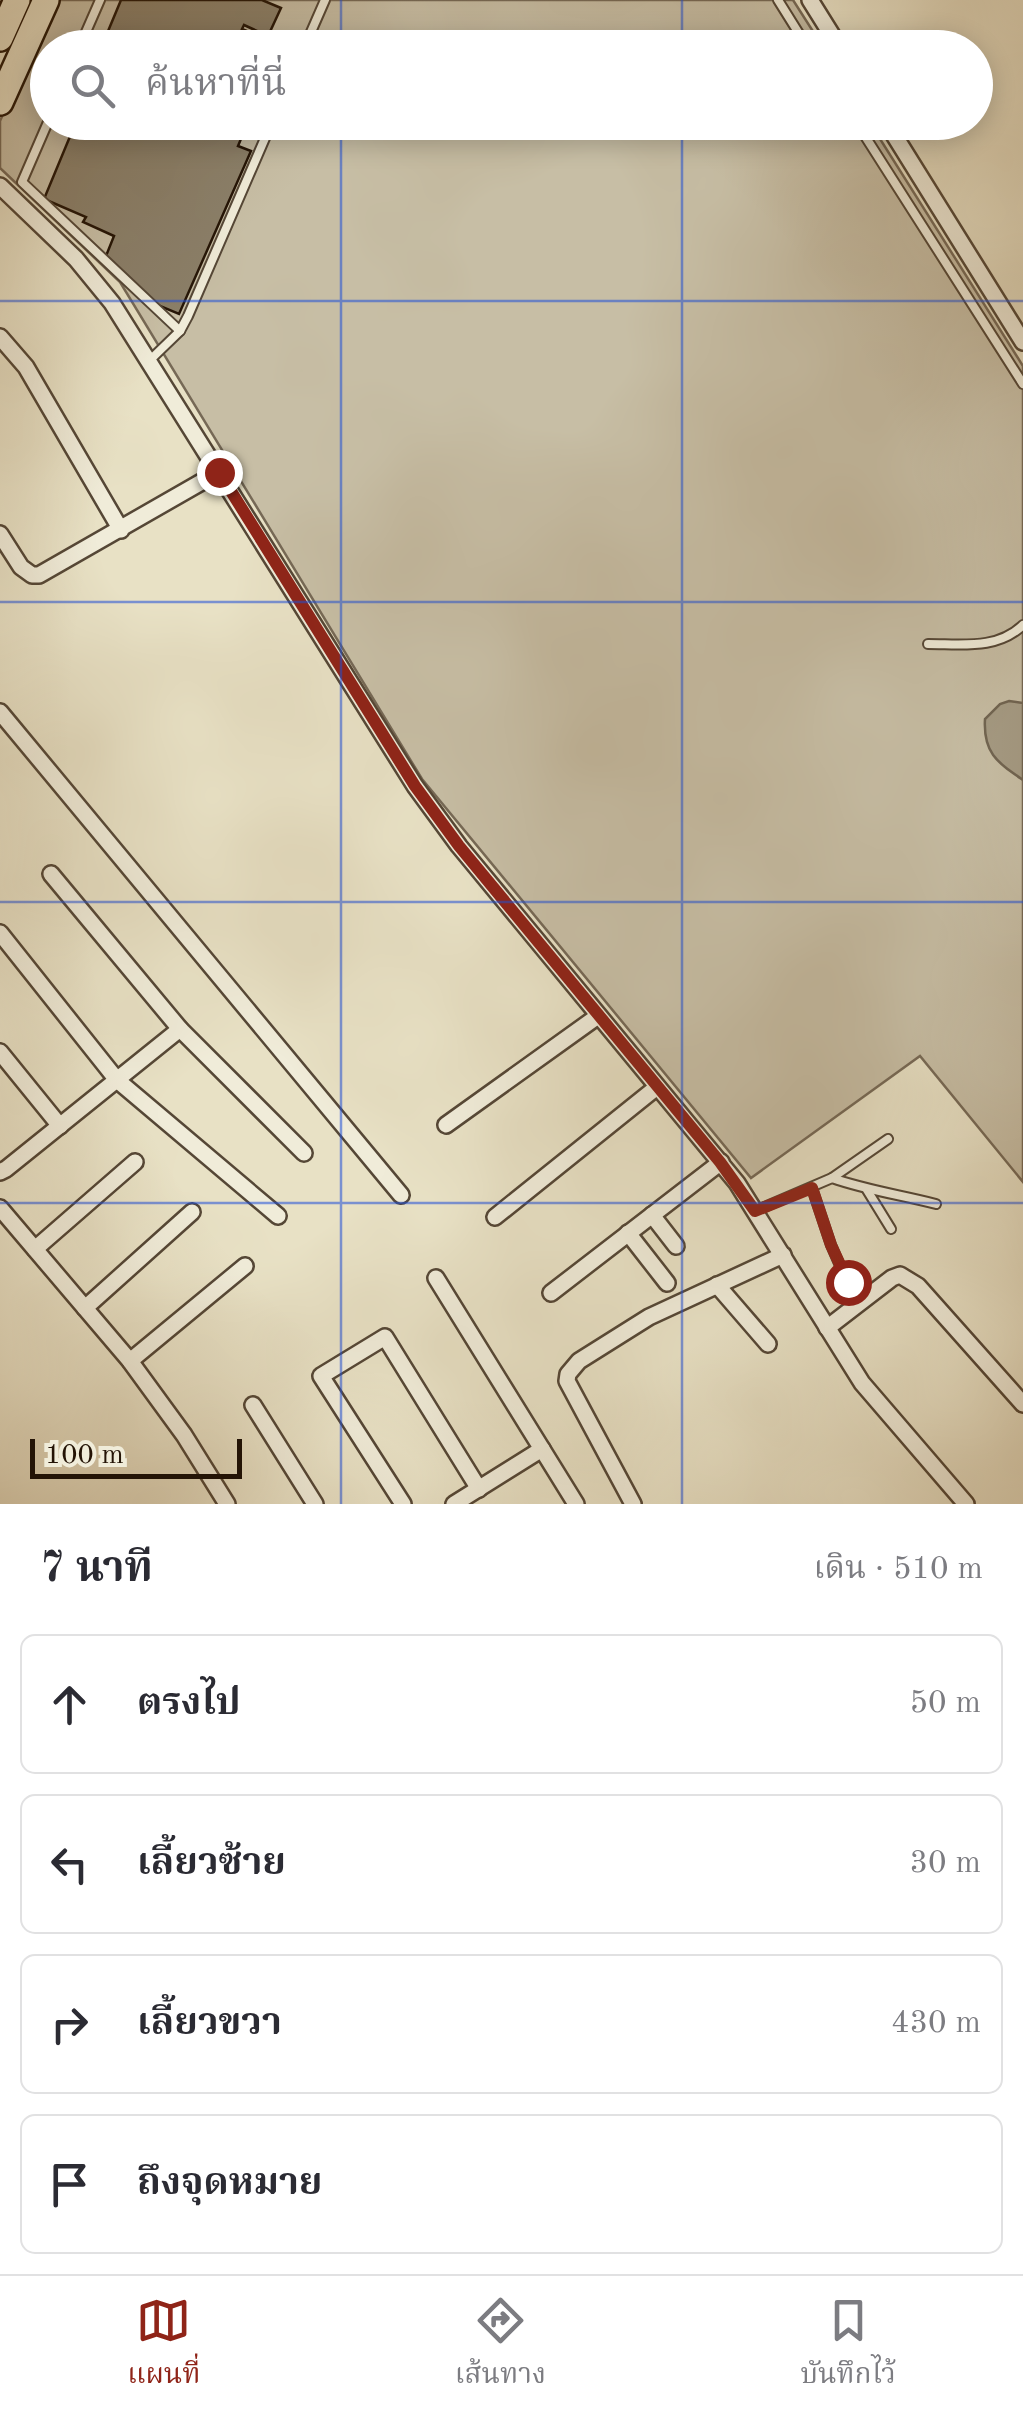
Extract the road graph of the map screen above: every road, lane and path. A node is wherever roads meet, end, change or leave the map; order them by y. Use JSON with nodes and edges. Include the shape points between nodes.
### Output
{"nodes":[{"id":1,"x":17,"y":0,"type":"edge"},
{"id":2,"x":46,"y":0,"type":"edge"},
{"id":3,"x":100,"y":0,"type":"edge"},
{"id":4,"x":325,"y":0,"type":"edge"},
{"id":5,"x":778,"y":0,"type":"edge"},
{"id":6,"x":810,"y":0,"type":"edge"},
{"id":7,"x":32,"y":30,"type":"edge"},
{"id":8,"x":88,"y":30,"type":"edge"},
{"id":9,"x":312,"y":30,"type":"edge"},
{"id":10,"x":797,"y":30,"type":"edge"},
{"id":11,"x":829,"y":30,"type":"edge"},
{"id":12,"x":30,"y":35,"type":"edge"},
{"id":13,"x":0,"y":38,"type":"edge"},
{"id":14,"x":0,"y":102,"type":"edge"},
{"id":15,"x":40,"y":140,"type":"edge"},
{"id":16,"x":264,"y":140,"type":"edge"},
{"id":17,"x":867,"y":140,"type":"edge"},
{"id":18,"x":897,"y":140,"type":"edge"},
{"id":19,"x":0,"y":186,"type":"edge"},
{"id":20,"x":180,"y":332,"type":"junction"},
{"id":21,"x":0,"y":337,"type":"edge"},
{"id":22,"x":1023,"y":342,"type":"edge"},
{"id":23,"x":149,"y":361,"type":"junction"},
{"id":24,"x":1023,"y":384,"type":"edge"},
{"id":25,"x":219,"y":472,"type":"junction"},
{"id":26,"x":121,"y":530,"type":"junction"},
{"id":27,"x":0,"y":534,"type":"edge"},
{"id":28,"x":1023,"y":625,"type":"edge"},
{"id":29,"x":928,"y":644,"type":"dead end"},
{"id":30,"x":0,"y":712,"type":"edge"},
{"id":31,"x":51,"y":874,"type":"dead end"},
{"id":32,"x":0,"y":933,"type":"edge"},
{"id":33,"x":598,"y":1016,"type":"junction"},
{"id":34,"x":180,"y":1029,"type":"junction"},
{"id":35,"x":0,"y":1052,"type":"edge"},
{"id":36,"x":117,"y":1080,"type":"junction"},
{"id":37,"x":657,"y":1087,"type":"junction"},
{"id":38,"x":446,"y":1124,"type":"dead end"},
{"id":39,"x":60,"y":1126,"type":"junction"},
{"id":40,"x":888,"y":1139,"type":"dead end"},
{"id":41,"x":304,"y":1153,"type":"dead end"},
{"id":42,"x":134,"y":1162,"type":"dead end"},
{"id":43,"x":720,"y":1162,"type":"junction"},
{"id":44,"x":0,"y":1172,"type":"edge"},
{"id":45,"x":832,"y":1178,"type":"junction"},
{"id":46,"x":812,"y":1188,"type":"junction"},
{"id":47,"x":867,"y":1190,"type":"junction"},
{"id":48,"x":400,"y":1195,"type":"dead end"},
{"id":49,"x":936,"y":1204,"type":"dead end"},
{"id":50,"x":0,"y":1208,"type":"edge"},
{"id":51,"x":755,"y":1211,"type":"junction"},
{"id":52,"x":192,"y":1212,"type":"dead end"},
{"id":53,"x":652,"y":1214,"type":"junction"},
{"id":54,"x":278,"y":1216,"type":"dead end"},
{"id":55,"x":494,"y":1217,"type":"dead end"},
{"id":56,"x":891,"y":1230,"type":"dead end"},
{"id":57,"x":628,"y":1233,"type":"junction"},
{"id":58,"x":676,"y":1246,"type":"dead end"},
{"id":59,"x":35,"y":1249,"type":"junction"},
{"id":60,"x":783,"y":1255,"type":"junction"},
{"id":61,"x":245,"y":1266,"type":"dead end"},
{"id":62,"x":436,"y":1278,"type":"dead end"},
{"id":63,"x":848,"y":1282,"type":"dead end"},
{"id":64,"x":667,"y":1283,"type":"dead end"},
{"id":65,"x":717,"y":1285,"type":"junction"},
{"id":66,"x":551,"y":1293,"type":"dead end"},
{"id":67,"x":85,"y":1308,"type":"junction"},
{"id":68,"x":827,"y":1328,"type":"junction"},
{"id":69,"x":768,"y":1344,"type":"dead end"},
{"id":70,"x":130,"y":1362,"type":"junction"},
{"id":71,"x":1023,"y":1404,"type":"edge"},
{"id":72,"x":252,"y":1405,"type":"dead end"},
{"id":73,"x":542,"y":1450,"type":"junction"},
{"id":74,"x":479,"y":1489,"type":"junction"},
{"id":75,"x":227,"y":1504,"type":"edge"},
{"id":76,"x":314,"y":1504,"type":"edge"},
{"id":77,"x":403,"y":1504,"type":"edge"},
{"id":78,"x":454,"y":1504,"type":"edge"},
{"id":79,"x":576,"y":1504,"type":"edge"},
{"id":80,"x":633,"y":1504,"type":"edge"},
{"id":81,"x":966,"y":1504,"type":"edge"}],
"edges":[{"from":1,"to":13,"type":"main road"},
{"from":2,"to":7,"type":"main road"},
{"from":3,"to":8,"type":"lane"},
{"from":4,"to":9,"type":"lane"},
{"from":5,"to":10,"type":"lane"},
{"from":6,"to":11,"type":"street"},
{"from":12,"to":14,"type":"main road"},
{"from":15,"to":20,"type":"lane","via":[[22,182]]},
{"from":16,"to":20,"type":"lane"},
{"from":17,"to":24,"type":"lane"},
{"from":18,"to":22,"type":"street"},
{"from":19,"to":23,"type":"street","via":[[76,258]]},
{"from":20,"to":23,"type":"lane"},
{"from":21,"to":26,"type":"street","via":[[26,367]]},
{"from":23,"to":25,"type":"street"},
{"from":25,"to":26,"type":"street"},
{"from":25,"to":33,"type":"street","via":[[415,786]]},
{"from":26,"to":27,"type":"street","via":[[32,576]]},
{"from":28,"to":29,"type":"lane","via":[[1005,639],[981,644]]},
{"from":30,"to":48,"type":"street"},
{"from":31,"to":34,"type":"street"},
{"from":32,"to":36,"type":"street"},
{"from":33,"to":37,"type":"street"},
{"from":33,"to":38,"type":"street"},
{"from":34,"to":36,"type":"street"},
{"from":34,"to":41,"type":"street"},
{"from":35,"to":39,"type":"street"},
{"from":36,"to":39,"type":"street"},
{"from":36,"to":54,"type":"street"},
{"from":37,"to":43,"type":"street"},
{"from":37,"to":55,"type":"street"},
{"from":39,"to":44,"type":"street"},
{"from":40,"to":45,"type":"lane"},
{"from":42,"to":59,"type":"street"},
{"from":43,"to":51,"type":"street"},
{"from":43,"to":53,"type":"street"},
{"from":45,"to":46,"type":"lane"},
{"from":45,"to":47,"type":"lane"},
{"from":46,"to":51,"type":"lane"},
{"from":46,"to":63,"type":"lane"},
{"from":47,"to":49,"type":"lane"},
{"from":47,"to":56,"type":"lane"},
{"from":50,"to":59,"type":"street"},
{"from":51,"to":60,"type":"street"},
{"from":52,"to":67,"type":"street"},
{"from":53,"to":57,"type":"street"},
{"from":53,"to":58,"type":"street"},
{"from":57,"to":64,"type":"street"},
{"from":57,"to":66,"type":"street"},
{"from":59,"to":67,"type":"street"},
{"from":60,"to":65,"type":"street"},
{"from":60,"to":68,"type":"street"},
{"from":61,"to":70,"type":"street"},
{"from":62,"to":73,"type":"street"},
{"from":65,"to":69,"type":"street"},
{"from":65,"to":80,"type":"street","via":[[649,1317],[568,1374]]},
{"from":67,"to":70,"type":"street"},
{"from":68,"to":71,"type":"street","via":[[900,1275],[918,1286]]},
{"from":68,"to":81,"type":"street","via":[[862,1383]]},
{"from":70,"to":75,"type":"street"},
{"from":72,"to":76,"type":"street"},
{"from":73,"to":74,"type":"street"},
{"from":73,"to":79,"type":"street"},
{"from":74,"to":77,"type":"street","via":[[384,1337],[321,1376]]},
{"from":74,"to":78,"type":"street"}]}
